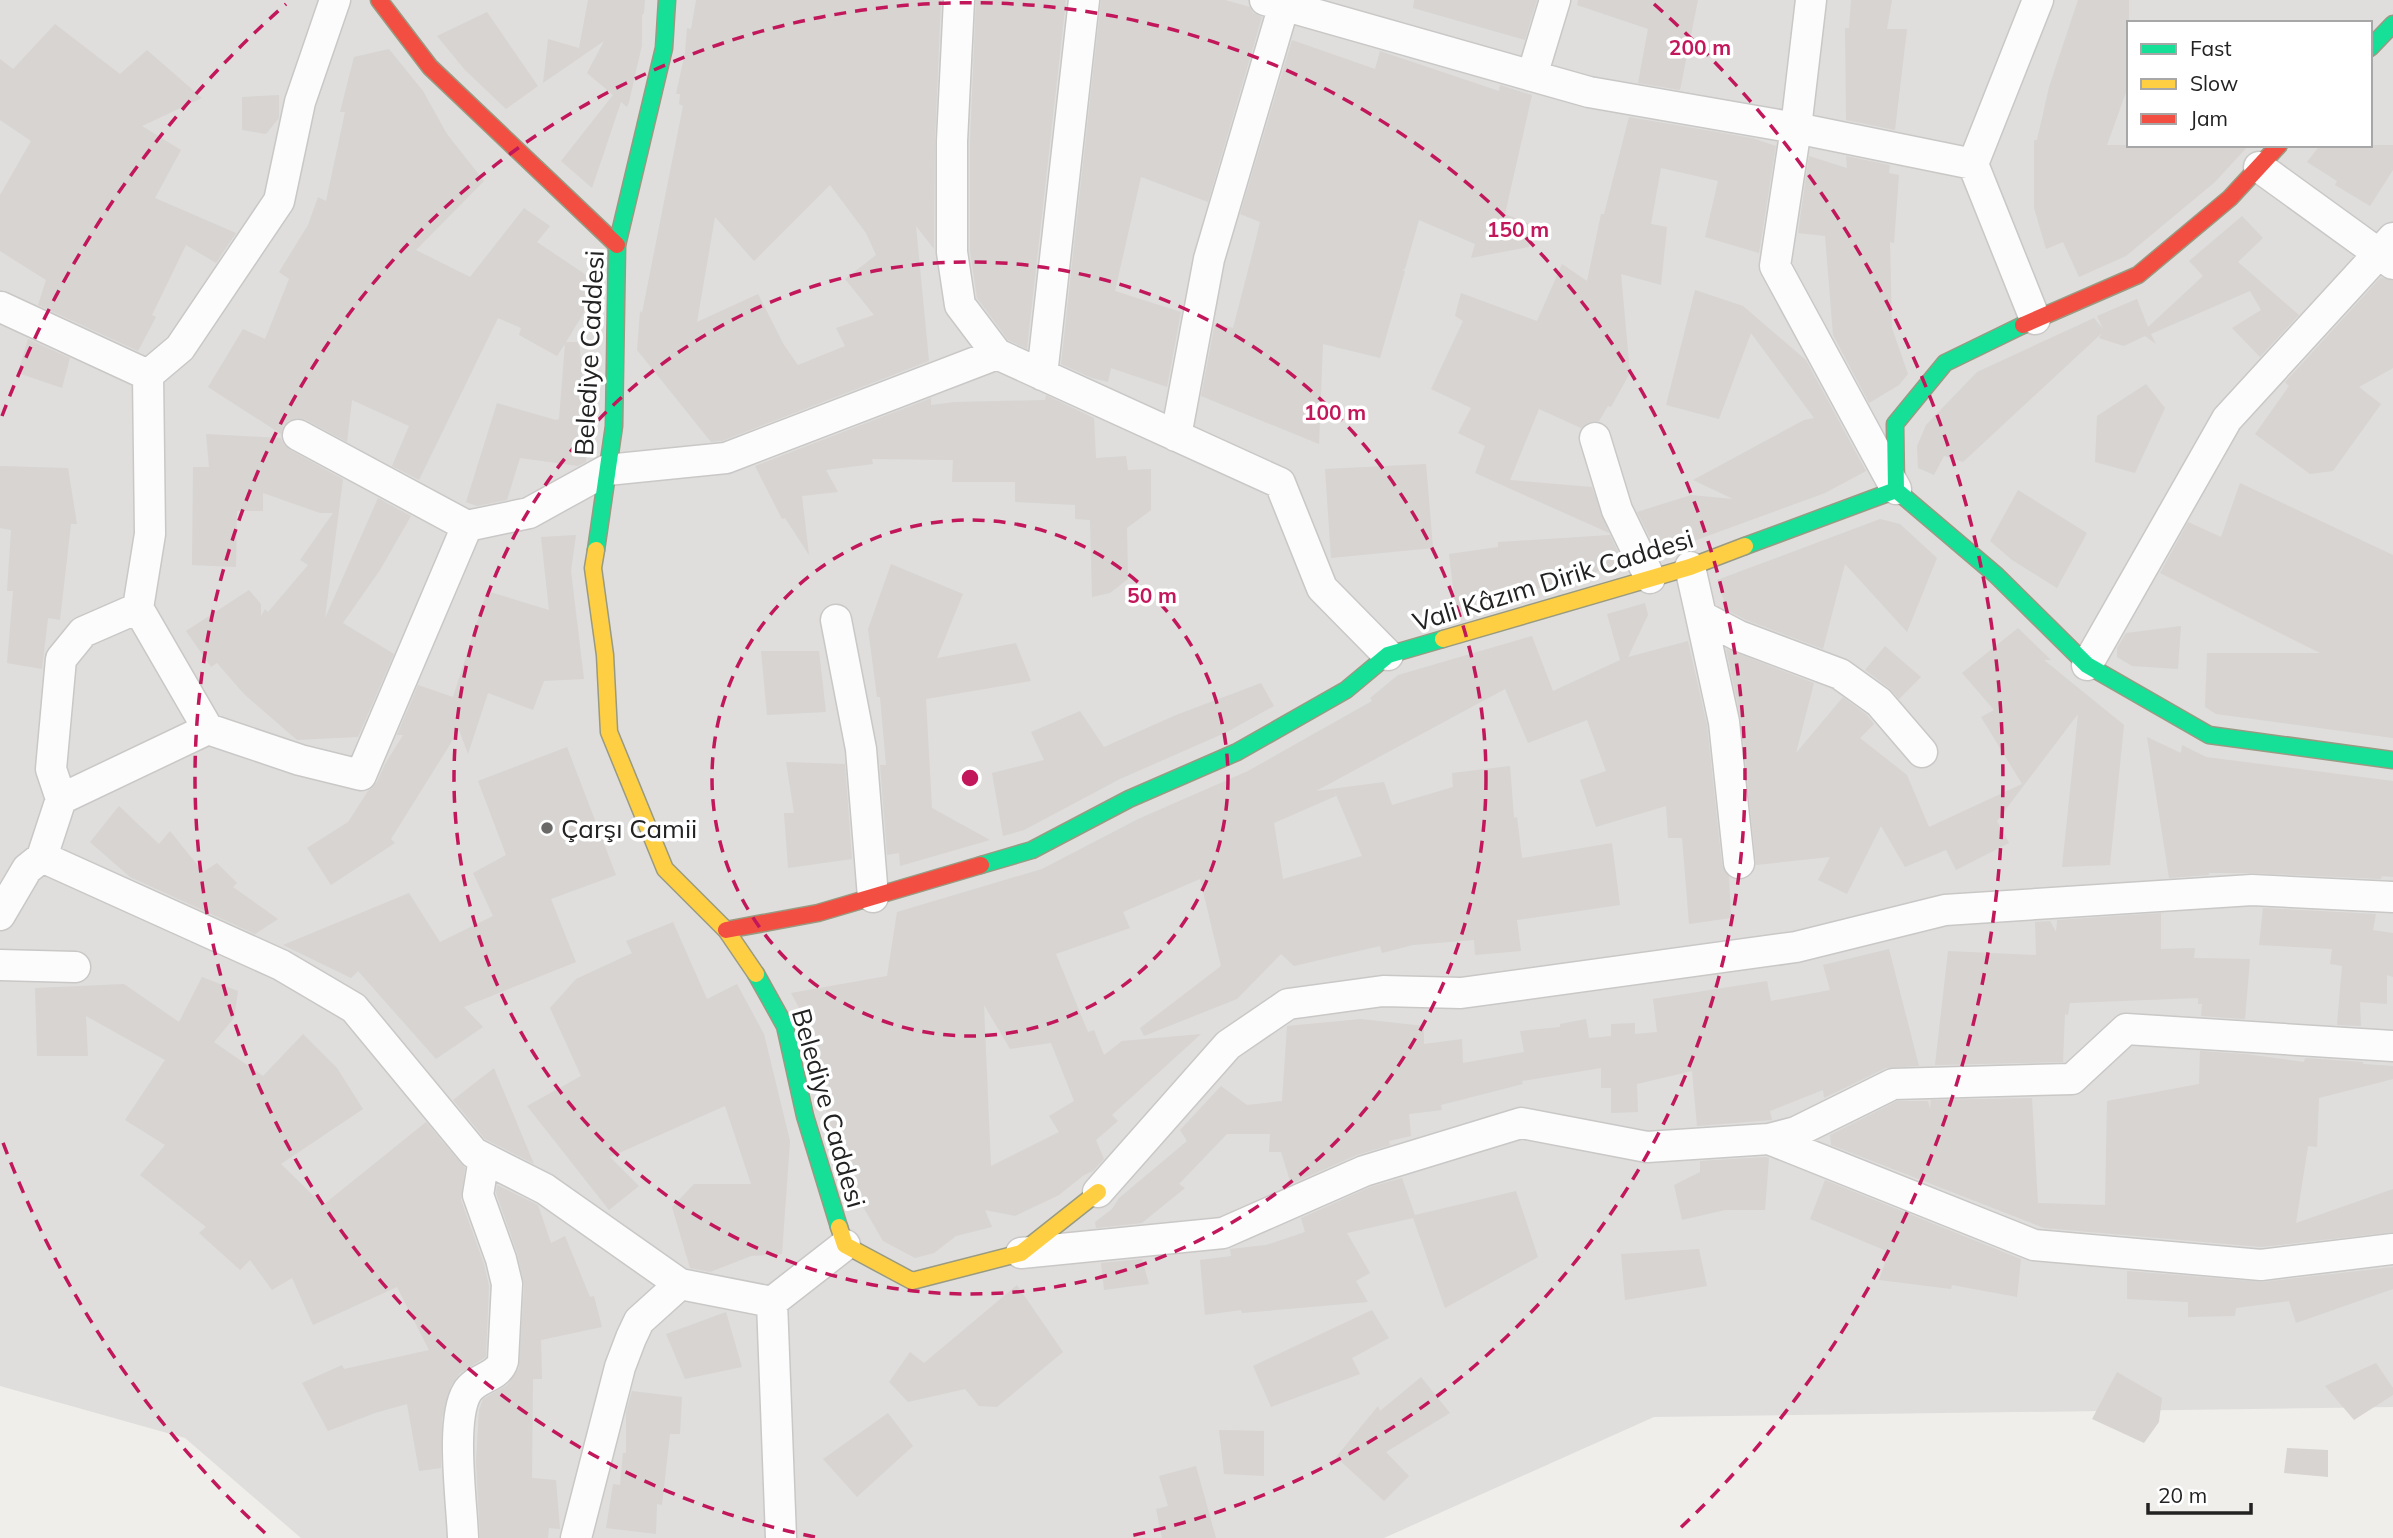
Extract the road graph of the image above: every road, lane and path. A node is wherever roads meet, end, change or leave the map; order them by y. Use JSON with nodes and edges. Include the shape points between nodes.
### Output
{"nodes":[{"id":1,"x":335,"y":0,"type":"edge"},
{"id":2,"x":379,"y":0,"type":"edge"},
{"id":3,"x":667,"y":0,"type":"edge"},
{"id":4,"x":959,"y":0,"type":"edge"},
{"id":5,"x":1084,"y":0,"type":"edge"},
{"id":6,"x":1555,"y":0,"type":"edge"},
{"id":7,"x":1811,"y":0,"type":"edge"},
{"id":8,"x":2038,"y":0,"type":"edge"},
{"id":9,"x":1274,"y":3,"type":"edge"},
{"id":10,"x":2393,"y":24,"type":"edge"},
{"id":11,"x":2372,"y":46,"type":"edge"},
{"id":12,"x":1532,"y":76,"type":"junction"},
{"id":13,"x":1797,"y":128,"type":"junction"},
{"id":14,"x":2269,"y":156,"type":"edge"},
{"id":15,"x":1973,"y":164,"type":"junction"},
{"id":16,"x":617,"y":245,"type":"junction"},
{"id":17,"x":2388,"y":252,"type":"edge"},
{"id":18,"x":0,"y":306,"type":"edge"},
{"id":19,"x":2035,"y":319,"type":"junction"},
{"id":20,"x":997,"y":354,"type":"junction"},
{"id":21,"x":148,"y":374,"type":"junction"},
{"id":22,"x":1042,"y":374,"type":"junction"},
{"id":23,"x":298,"y":435,"type":"dead end"},
{"id":24,"x":1177,"y":436,"type":"junction"},
{"id":25,"x":1595,"y":438,"type":"dead end"},
{"id":26,"x":607,"y":470,"type":"junction"},
{"id":27,"x":1896,"y":490,"type":"junction"},
{"id":28,"x":467,"y":526,"type":"junction"},
{"id":29,"x":1690,"y":566,"type":"junction"},
{"id":30,"x":1650,"y":578,"type":"junction"},
{"id":31,"x":138,"y":608,"type":"junction"},
{"id":32,"x":1701,"y":616,"type":"junction"},
{"id":33,"x":836,"y":620,"type":"dead end"},
{"id":34,"x":1388,"y":655,"type":"junction"},
{"id":35,"x":2087,"y":664,"type":"junction"},
{"id":36,"x":208,"y":729,"type":"junction"},
{"id":37,"x":1922,"y":752,"type":"dead end"},
{"id":38,"x":2393,"y":760,"type":"edge"},
{"id":39,"x":61,"y":799,"type":"junction"},
{"id":40,"x":41,"y":857,"type":"junction"},
{"id":41,"x":1739,"y":863,"type":"dead end"},
{"id":42,"x":873,"y":897,"type":"junction"},
{"id":43,"x":2393,"y":897,"type":"edge"},
{"id":44,"x":0,"y":915,"type":"edge"},
{"id":45,"x":726,"y":930,"type":"junction"},
{"id":46,"x":0,"y":965,"type":"edge"},
{"id":47,"x":75,"y":967,"type":"dead end"},
{"id":48,"x":2393,"y":1046,"type":"edge"},
{"id":49,"x":1769,"y":1139,"type":"junction"},
{"id":50,"x":484,"y":1158,"type":"junction"},
{"id":51,"x":1098,"y":1192,"type":"joint"},
{"id":52,"x":845,"y":1245,"type":"junction"},
{"id":53,"x":2393,"y":1249,"type":"edge"},
{"id":54,"x":1021,"y":1253,"type":"junction"},
{"id":55,"x":680,"y":1284,"type":"junction"},
{"id":56,"x":772,"y":1302,"type":"junction"},
{"id":57,"x":463,"y":1538,"type":"edge"},
{"id":58,"x":576,"y":1538,"type":"edge"},
{"id":59,"x":781,"y":1538,"type":"edge"}],
"edges":[{"from":1,"to":21,"type":"street","via":[[300,102],[279,201],[180,348]]},
{"from":2,"to":16,"type":"main road","via":[[430,67]]},
{"from":3,"to":16,"type":"main road","name":"Belediye Caddesi","via":[[664,48]]},
{"from":4,"to":20,"type":"street","via":[[952,252],[960,304]]},
{"from":5,"to":22,"type":"street"},
{"from":6,"to":12,"type":"street"},
{"from":7,"to":13,"type":"street"},
{"from":8,"to":15,"type":"street"},
{"from":9,"to":12,"type":"street"},
{"from":9,"to":24,"type":"street","via":[[1209,259]]},
{"from":10,"to":11,"type":"main road"},
{"from":12,"to":13,"type":"street","via":[[1589,92]]},
{"from":13,"to":15,"type":"street"},
{"from":13,"to":27,"type":"street","via":[[1775,266]]},
{"from":14,"to":17,"type":"street"},
{"from":14,"to":19,"type":"main road","via":[[2230,198],[2138,275]]},
{"from":15,"to":19,"type":"street"},
{"from":16,"to":26,"type":"main road","name":"Belediye Caddesi","via":[[614,426]]},
{"from":17,"to":35,"type":"street","via":[[2227,419]]},
{"from":18,"to":21,"type":"street"},
{"from":19,"to":27,"type":"main road","via":[[1945,363],[1895,424]]},
{"from":20,"to":22,"type":"street"},
{"from":20,"to":26,"type":"street","via":[[726,458]]},
{"from":21,"to":31,"type":"street","via":[[150,534]]},
{"from":22,"to":24,"type":"street"},
{"from":23,"to":28,"type":"street"},
{"from":24,"to":34,"type":"street","via":[[1280,483],[1322,588]]},
{"from":25,"to":30,"type":"street","via":[[1616,510]]},
{"from":26,"to":28,"type":"street","via":[[529,513]]},
{"from":26,"to":45,"type":"main road","name":"Belediye Caddesi","via":[[593,568],[609,732],[665,869]]},
{"from":27,"to":29,"type":"main road","name":"Vali Kâzım Dirik Caddesi"},
{"from":27,"to":35,"type":"main road","via":[[1996,575]]},
{"from":28,"to":36,"type":"street","via":[[361,775]]},
{"from":29,"to":30,"type":"main road","name":"Vali Kâzım Dirik Caddesi"},
{"from":29,"to":32,"type":"street"},
{"from":30,"to":34,"type":"main road","name":"Vali Kâzım Dirik Caddesi"},
{"from":31,"to":36,"type":"street"},
{"from":31,"to":39,"type":"street","via":[[83,632],[61,659],[51,769]]},
{"from":32,"to":37,"type":"street","via":[[1739,636],[1840,674],[1879,702]]},
{"from":32,"to":41,"type":"street","via":[[1724,722]]},
{"from":33,"to":42,"type":"street","via":[[861,749]]},
{"from":34,"to":42,"type":"main road","name":"Vali Kâzım Dirik Caddesi","via":[[1346,690],[1237,752],[1129,799],[1032,850]]},
{"from":35,"to":38,"type":"main road","via":[[2209,735]]},
{"from":36,"to":39,"type":"street"},
{"from":39,"to":40,"type":"street"},
{"from":40,"to":44,"type":"street","via":[[27,869]]},
{"from":40,"to":50,"type":"street","via":[[281,965],[354,1009],[474,1153]]},
{"from":42,"to":45,"type":"main road","name":"Vali Kâzım Dirik Caddesi","via":[[818,913]]},
{"from":43,"to":51,"type":"street","via":[[2252,890],[1945,910],[1782,949],[1461,993],[1383,991],[1288,1004],[1228,1045]]},
{"from":45,"to":52,"type":"main road","name":"Belediye Caddesi","via":[[785,1026],[805,1116]]},
{"from":46,"to":47,"type":"street"},
{"from":48,"to":49,"type":"street","via":[[2126,1028],[2072,1079],[1893,1084],[1796,1132]]},
{"from":49,"to":53,"type":"street","via":[[2034,1245],[2261,1265]]},
{"from":49,"to":54,"type":"street","via":[[1647,1147],[1521,1122],[1364,1171],[1223,1233]]},
{"from":50,"to":55,"type":"street","via":[[545,1189]]},
{"from":50,"to":57,"type":"street","via":[[478,1195],[507,1284],[503,1361],[492,1376],[468,1390],[461,1405]]},
{"from":51,"to":54,"type":"main road","name":"Belediye Caddesi"},
{"from":52,"to":54,"type":"main road","name":"Belediye Caddesi","via":[[912,1281]]},
{"from":52,"to":56,"type":"street"},
{"from":55,"to":56,"type":"street"},
{"from":55,"to":58,"type":"street","via":[[639,1321],[631,1338]]},
{"from":56,"to":59,"type":"street"}]}
